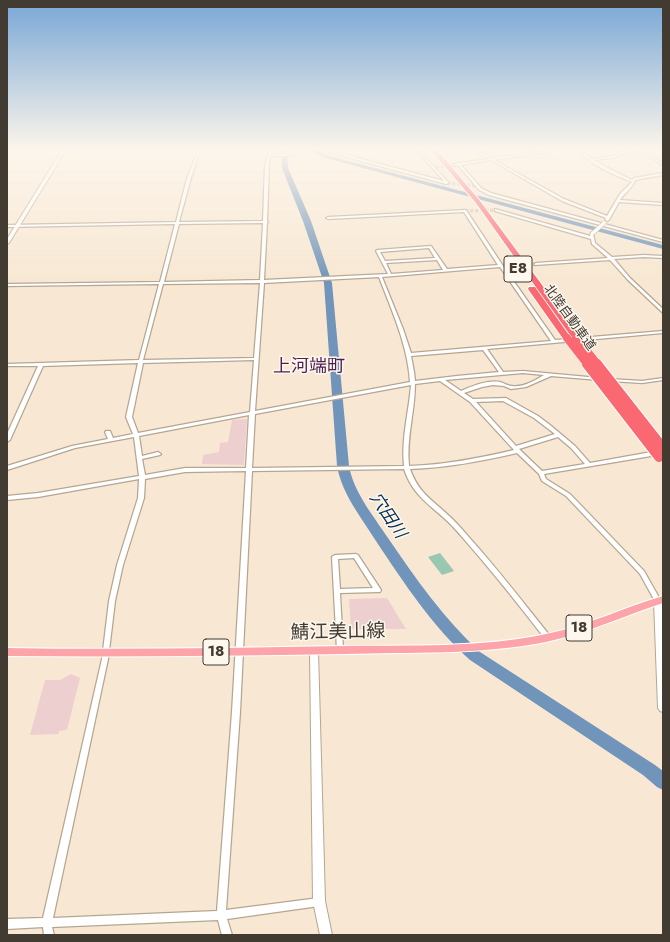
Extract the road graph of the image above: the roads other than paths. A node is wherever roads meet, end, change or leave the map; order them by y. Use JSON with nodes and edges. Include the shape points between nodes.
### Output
{"nodes":[{"id":1,"x":37,"y":194,"type":"edge"},
{"id":2,"x":185,"y":194,"type":"edge"},
{"id":3,"x":268,"y":194,"type":"edge"},
{"id":4,"x":465,"y":194,"type":"edge"},
{"id":5,"x":472,"y":194,"type":"edge"},
{"id":6,"x":490,"y":194,"type":"edge"},
{"id":7,"x":552,"y":194,"type":"edge"},
{"id":8,"x":623,"y":194,"type":"edge"},
{"id":9,"x":618,"y":201,"type":"junction"},
{"id":10,"x":663,"y":204,"type":"edge"},
{"id":11,"x":496,"y":210,"type":"tunnel mouth"},
{"id":12,"x":328,"y":218,"type":"dead end"},
{"id":13,"x":608,"y":218,"type":"junction"},
{"id":14,"x":266,"y":222,"type":"junction"},
{"id":15,"x":178,"y":224,"type":"junction"},
{"id":16,"x":7,"y":226,"type":"edge"},
{"id":17,"x":18,"y":226,"type":"junction"},
{"id":18,"x":592,"y":236,"type":"junction"},
{"id":19,"x":663,"y":241,"type":"edge"},
{"id":20,"x":7,"y":243,"type":"edge"},
{"id":21,"x":663,"y":257,"type":"edge"},
{"id":22,"x":437,"y":259,"type":"junction"},
{"id":23,"x":612,"y":259,"type":"junction"},
{"id":24,"x":384,"y":262,"type":"junction"},
{"id":25,"x":536,"y":264,"type":"tunnel mouth"},
{"id":26,"x":495,"y":266,"type":"dead end"},
{"id":27,"x":501,"y":266,"type":"junction"},
{"id":28,"x":445,"y":270,"type":"junction"},
{"id":29,"x":390,"y":275,"type":"junction"},
{"id":30,"x":380,"y":276,"type":"junction"},
{"id":31,"x":262,"y":281,"type":"junction"},
{"id":32,"x":162,"y":283,"type":"junction"},
{"id":33,"x":7,"y":285,"type":"edge"},
{"id":34,"x":663,"y":311,"type":"edge"},
{"id":35,"x":663,"y":332,"type":"edge"},
{"id":36,"x":571,"y":338,"type":"junction"},
{"id":37,"x":554,"y":342,"type":"junction"},
{"id":38,"x":484,"y":348,"type":"junction"},
{"id":39,"x":408,"y":355,"type":"junction"},
{"id":40,"x":256,"y":359,"type":"junction"},
{"id":41,"x":141,"y":361,"type":"junction"},
{"id":42,"x":41,"y":364,"type":"junction"},
{"id":43,"x":7,"y":365,"type":"edge"},
{"id":44,"x":502,"y":374,"type":"junction"},
{"id":45,"x":550,"y":375,"type":"junction"},
{"id":46,"x":663,"y":379,"type":"edge"},
{"id":47,"x":442,"y":380,"type":"junction"},
{"id":48,"x":413,"y":383,"type":"junction"},
{"id":49,"x":462,"y":392,"type":"junction"},
{"id":50,"x":472,"y":401,"type":"junction"},
{"id":51,"x":252,"y":414,"type":"junction"},
{"id":52,"x":108,"y":432,"type":"dead end"},
{"id":53,"x":558,"y":435,"type":"junction"},
{"id":54,"x":136,"y":436,"type":"junction"},
{"id":55,"x":7,"y":440,"type":"edge"},
{"id":56,"x":111,"y":440,"type":"junction"},
{"id":57,"x":517,"y":450,"type":"junction"},
{"id":58,"x":158,"y":454,"type":"dead end"},
{"id":59,"x":662,"y":455,"type":"edge"},
{"id":60,"x":140,"y":458,"type":"junction"},
{"id":61,"x":589,"y":465,"type":"junction"},
{"id":62,"x":7,"y":468,"type":"edge"},
{"id":63,"x":250,"y":468,"type":"junction"},
{"id":64,"x":407,"y":468,"type":"junction"},
{"id":65,"x":541,"y":473,"type":"junction"},
{"id":66,"x":142,"y":477,"type":"junction"},
{"id":67,"x":7,"y":498,"type":"edge"},
{"id":68,"x":337,"y":591,"type":"junction"},
{"id":69,"x":661,"y":600,"type":"edge"},
{"id":70,"x":548,"y":638,"type":"junction"},
{"id":71,"x":340,"y":650,"type":"junction"},
{"id":72,"x":314,"y":651,"type":"junction"},
{"id":73,"x":7,"y":652,"type":"edge"},
{"id":74,"x":238,"y":652,"type":"junction"},
{"id":75,"x":106,"y":653,"type":"junction"},
{"id":76,"x":663,"y":708,"type":"edge"},
{"id":77,"x":319,"y":902,"type":"junction"},
{"id":78,"x":222,"y":915,"type":"junction"},
{"id":79,"x":47,"y":922,"type":"junction"},
{"id":80,"x":7,"y":924,"type":"edge"},
{"id":81,"x":49,"y":935,"type":"edge"},
{"id":82,"x":227,"y":935,"type":"edge"},
{"id":83,"x":326,"y":935,"type":"edge"}],
"edges":[{"from":1,"to":17,"type":"street"},
{"from":2,"to":15,"type":"street"},
{"from":3,"to":14,"type":"street"},
{"from":4,"to":36,"type":"highway","name":"北陸自動車道","number":"E8"},
{"from":5,"to":36,"type":"highway","name":"北陸自動車道","number":"E8"},
{"from":6,"to":19,"type":"street"},
{"from":7,"to":13,"type":"street"},
{"from":8,"to":9,"type":"street"},
{"from":9,"to":10,"type":"street"},
{"from":9,"to":13,"type":"street"},
{"from":11,"to":18,"type":"street"},
{"from":12,"to":27,"type":"street","via":[[465,211]]},
{"from":13,"to":18,"type":"street","bridge":true},
{"from":14,"to":15,"type":"street"},
{"from":14,"to":31,"type":"street"},
{"from":15,"to":17,"type":"street"},
{"from":15,"to":32,"type":"street"},
{"from":16,"to":17,"type":"street"},
{"from":17,"to":20,"type":"street"},
{"from":18,"to":23,"type":"street","via":[[592,243]]},
{"from":21,"to":23,"type":"street"},
{"from":22,"to":24,"type":"street"},
{"from":22,"to":24,"type":"street","via":[[430,247],[378,251]]},
{"from":22,"to":28,"type":"street"},
{"from":23,"to":25,"type":"street"},
{"from":23,"to":34,"type":"street"},
{"from":24,"to":29,"type":"street"},
{"from":26,"to":27,"type":"street"},
{"from":27,"to":28,"type":"street"},
{"from":27,"to":37,"type":"street"},
{"from":28,"to":29,"type":"street"},
{"from":29,"to":30,"type":"street"},
{"from":30,"to":31,"type":"street"},
{"from":30,"to":39,"type":"street"},
{"from":31,"to":32,"type":"street"},
{"from":31,"to":40,"type":"street"},
{"from":32,"to":33,"type":"street"},
{"from":32,"to":41,"type":"street"},
{"from":35,"to":37,"type":"street"},
{"from":36,"to":59,"type":"highway","name":"北陸自動車道","number":"E8","bridge":true},
{"from":37,"to":38,"type":"street"},
{"from":38,"to":39,"type":"street"},
{"from":38,"to":44,"type":"street"},
{"from":39,"to":48,"type":"street"},
{"from":40,"to":41,"type":"street"},
{"from":40,"to":51,"type":"street"},
{"from":41,"to":42,"type":"street"},
{"from":41,"to":54,"type":"street","via":[[130,417]]},
{"from":42,"to":43,"type":"street"},
{"from":42,"to":55,"type":"street"},
{"from":44,"to":45,"type":"street","via":[[523,372]]},
{"from":44,"to":47,"type":"street"},
{"from":45,"to":46,"type":"street","via":[[642,382]]},
{"from":45,"to":49,"type":"street","via":[[526,386],[511,388],[504,383],[481,385]]},
{"from":47,"to":48,"type":"street"},
{"from":47,"to":49,"type":"street"},
{"from":48,"to":51,"type":"street"},
{"from":48,"to":64,"type":"street","via":[[408,425]]},
{"from":49,"to":50,"type":"street"},
{"from":50,"to":53,"type":"street","via":[[504,399],[536,417]]},
{"from":50,"to":57,"type":"street"},
{"from":51,"to":54,"type":"street"},
{"from":51,"to":63,"type":"street"},
{"from":52,"to":56,"type":"street"},
{"from":53,"to":57,"type":"street"},
{"from":53,"to":61,"type":"street"},
{"from":54,"to":56,"type":"street"},
{"from":54,"to":60,"type":"street"},
{"from":56,"to":62,"type":"street","via":[[74,447]]},
{"from":57,"to":64,"type":"street","via":[[482,459]]},
{"from":57,"to":65,"type":"street"},
{"from":58,"to":60,"type":"street"},
{"from":59,"to":61,"type":"street"},
{"from":60,"to":66,"type":"street"},
{"from":61,"to":65,"type":"street"},
{"from":63,"to":64,"type":"street"},
{"from":63,"to":66,"type":"street","via":[[198,469]]},
{"from":63,"to":74,"type":"street"},
{"from":64,"to":70,"type":"street","via":[[417,488],[452,522]]},
{"from":65,"to":69,"type":"street","via":[[544,480],[568,495],[642,573]]},
{"from":66,"to":67,"type":"street"},
{"from":66,"to":75,"type":"street","via":[[141,498],[120,565],[112,601]]},
{"from":68,"to":68,"type":"street","via":[[335,557],[356,556],[378,590]]},
{"from":68,"to":71,"type":"street"},
{"from":69,"to":70,"type":"main road","name":"鯖江美山線","number":"18"},
{"from":69,"to":76,"type":"street"},
{"from":70,"to":71,"type":"main road","name":"鯖江美山線","number":"18","via":[[493,645],[425,649]]},
{"from":71,"to":72,"type":"main road","name":"鯖江美山線","number":"18"},
{"from":72,"to":74,"type":"main road","name":"鯖江美山線","number":"18"},
{"from":72,"to":77,"type":"street"},
{"from":73,"to":75,"type":"main road","name":"鯖江美山線","number":"18"},
{"from":74,"to":75,"type":"main road","name":"鯖江美山線","number":"18"},
{"from":74,"to":78,"type":"street"},
{"from":75,"to":79,"type":"street"},
{"from":77,"to":78,"type":"street"},
{"from":77,"to":83,"type":"street"},
{"from":78,"to":79,"type":"street"},
{"from":78,"to":82,"type":"street"},
{"from":79,"to":80,"type":"street"},
{"from":79,"to":81,"type":"street"}]}
